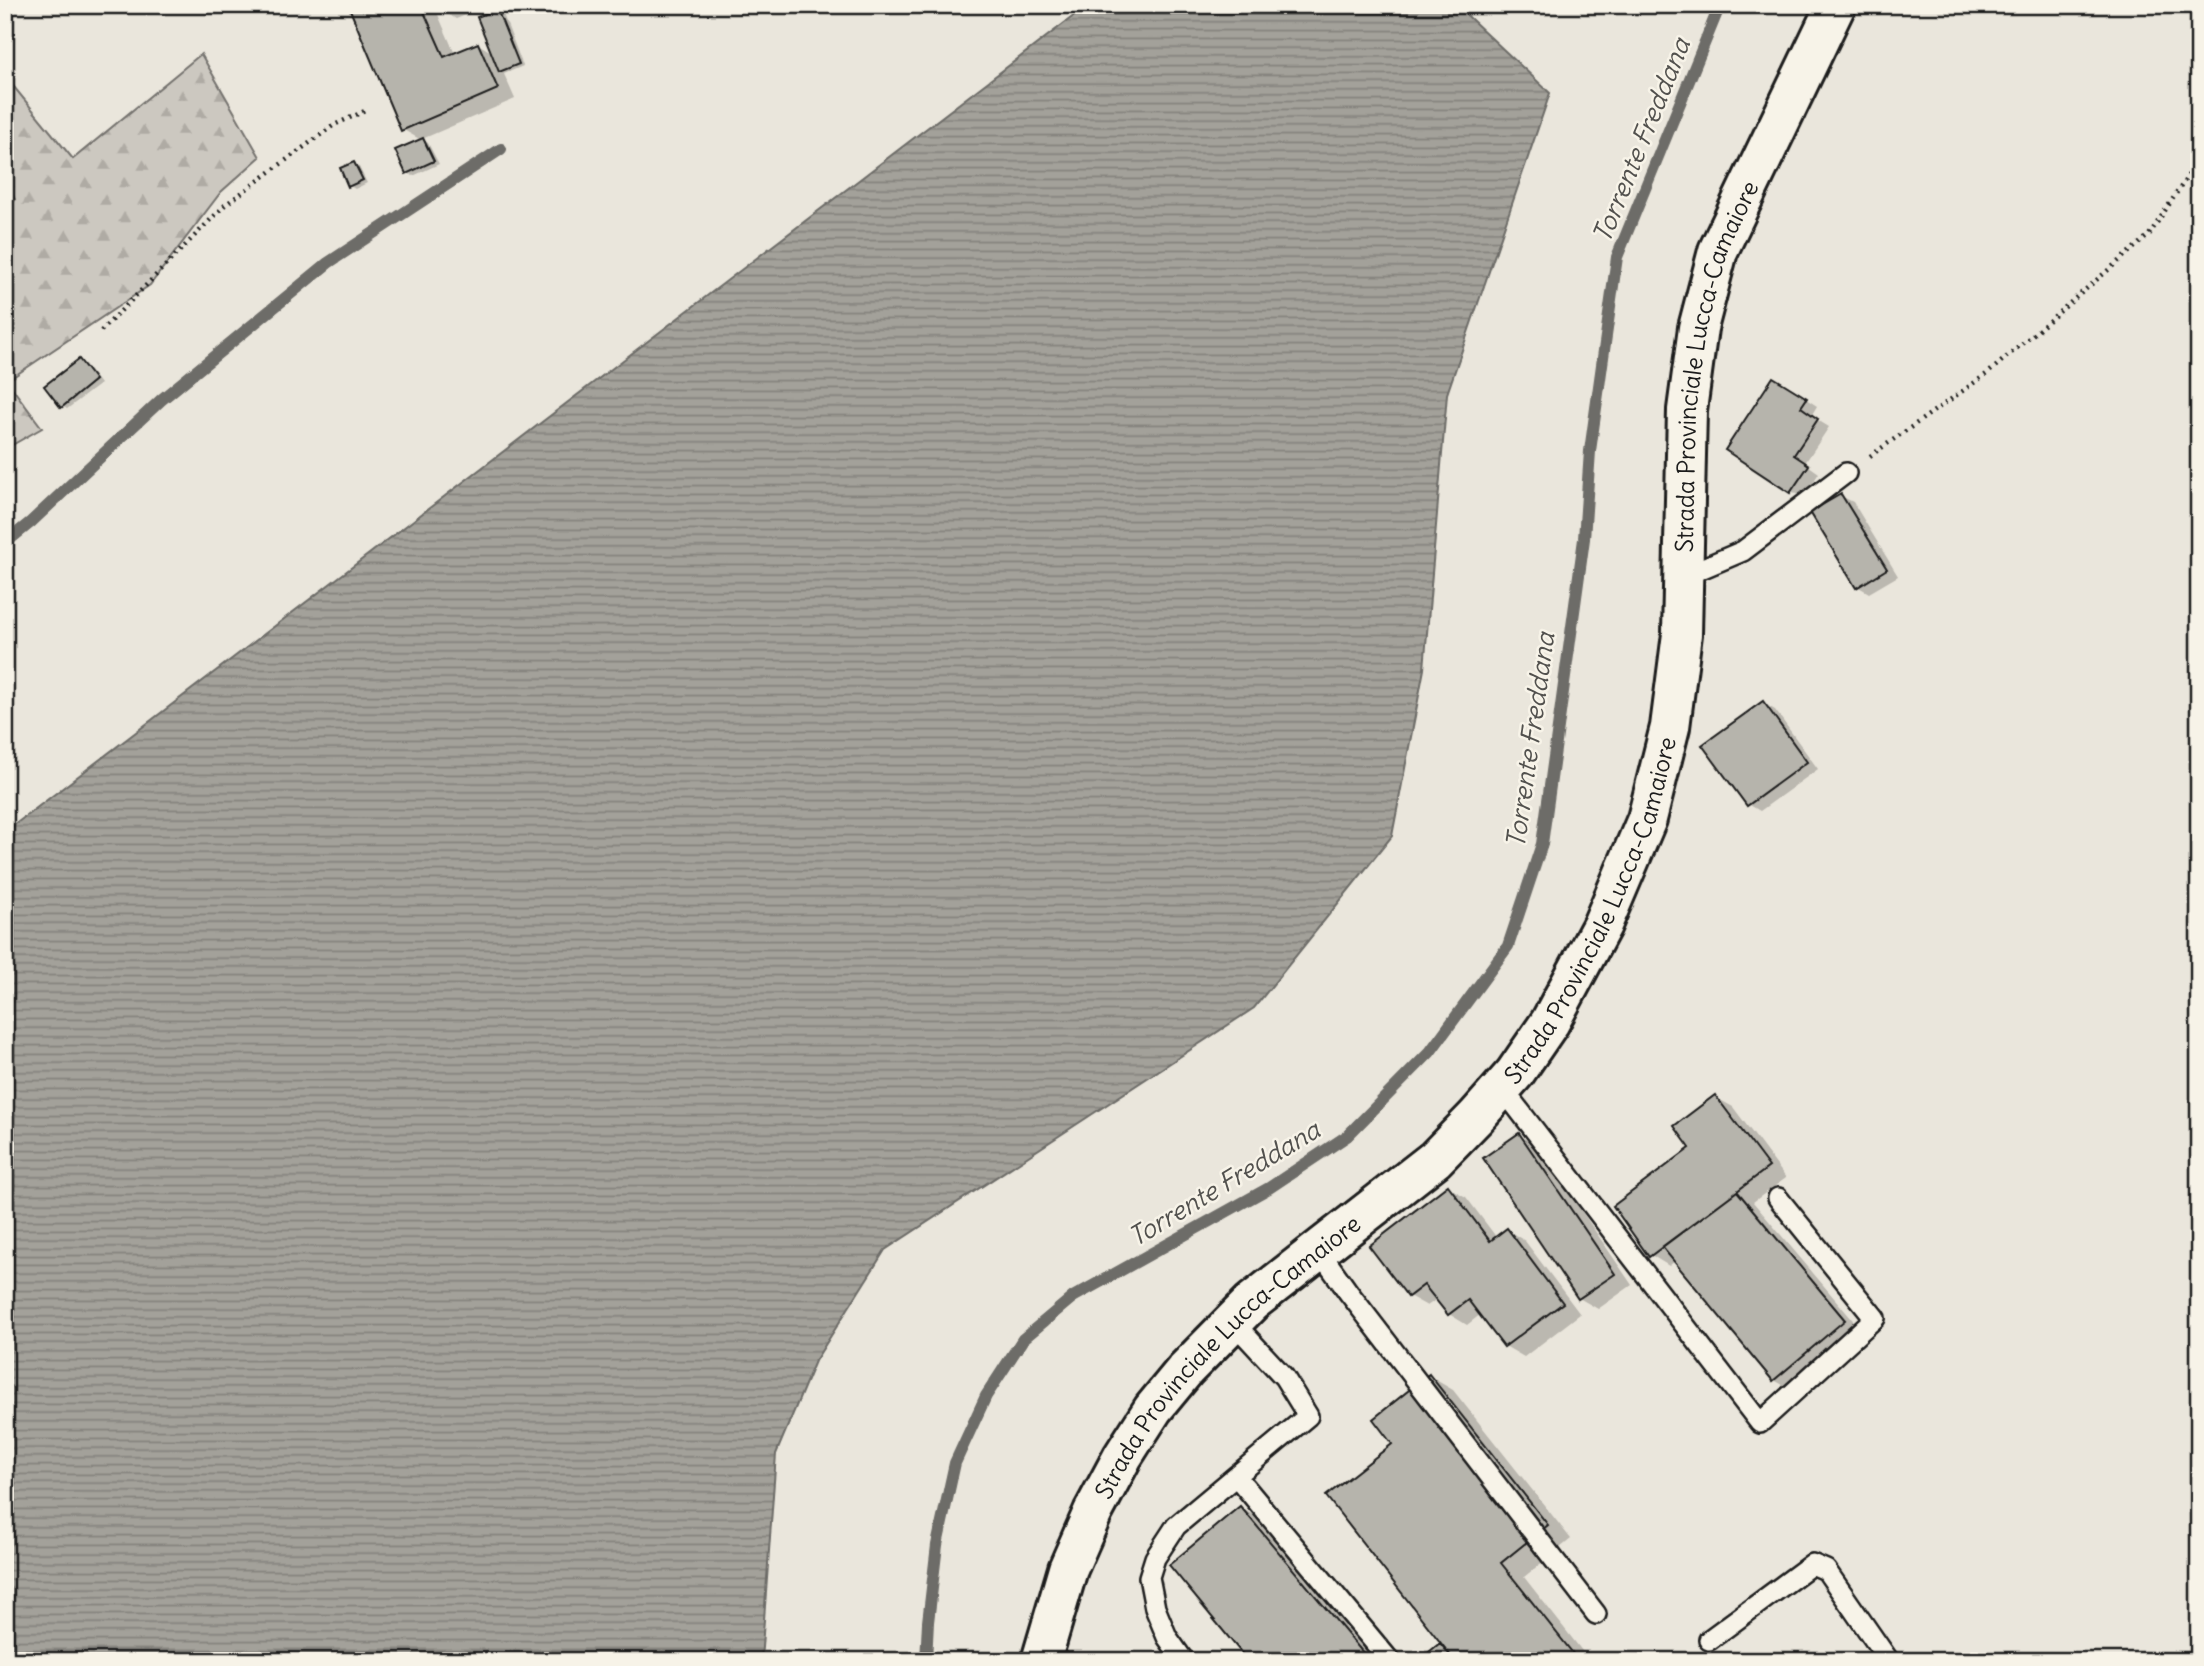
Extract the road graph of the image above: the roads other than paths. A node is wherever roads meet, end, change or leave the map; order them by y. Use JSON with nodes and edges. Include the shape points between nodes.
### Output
{"nodes":[{"id":1,"x":1836,"y":5,"type":"edge"},
{"id":2,"x":1846,"y":473,"type":"road end"},
{"id":3,"x":1684,"y":576,"type":"junction"},
{"id":4,"x":1502,"y":1088,"type":"junction"},
{"id":5,"x":1778,"y":1198,"type":"dead end"},
{"id":6,"x":1319,"y":1251,"type":"junction"},
{"id":7,"x":1233,"y":1322,"type":"junction"},
{"id":8,"x":1236,"y":1476,"type":"junction"},
{"id":9,"x":1596,"y":1614,"type":"dead end"},
{"id":10,"x":1709,"y":1640,"type":"dead end"},
{"id":11,"x":1041,"y":1661,"type":"edge"},
{"id":12,"x":1184,"y":1661,"type":"edge"},
{"id":13,"x":1390,"y":1661,"type":"edge"},
{"id":14,"x":1889,"y":1661,"type":"edge"}],
"edges":[{"from":1,"to":3,"type":"main road","name":"Strada Provinciale Lucca-Camaiore","via":[[1718,251],[1698,328],[1687,410]]},
{"from":2,"to":3,"type":"lane","via":[[1743,551]]},
{"from":3,"to":4,"type":"main road","name":"Strada Provinciale Lucca-Camaiore","via":[[1670,726],[1647,819],[1577,975]]},
{"from":4,"to":5,"type":"lane","via":[[1760,1423],[1875,1318]]},
{"from":4,"to":6,"type":"main road","name":"Strada Provinciale Lucca-Camaiore","via":[[1435,1159]]},
{"from":6,"to":7,"type":"main road","name":"Strada Provinciale Lucca-Camaiore"},
{"from":6,"to":9,"type":"lane"},
{"from":7,"to":8,"type":"lane","via":[[1284,1377],[1308,1416]]},
{"from":7,"to":11,"type":"main road","name":"Strada Provinciale Lucca-Camaiore","via":[[1153,1409],[1123,1456],[1068,1569]]},
{"from":8,"to":12,"type":"lane","via":[[1176,1526],[1155,1558],[1149,1577],[1167,1637]]},
{"from":8,"to":13,"type":"lane"},
{"from":10,"to":14,"type":"lane","via":[[1812,1564],[1826,1570]]}]}
